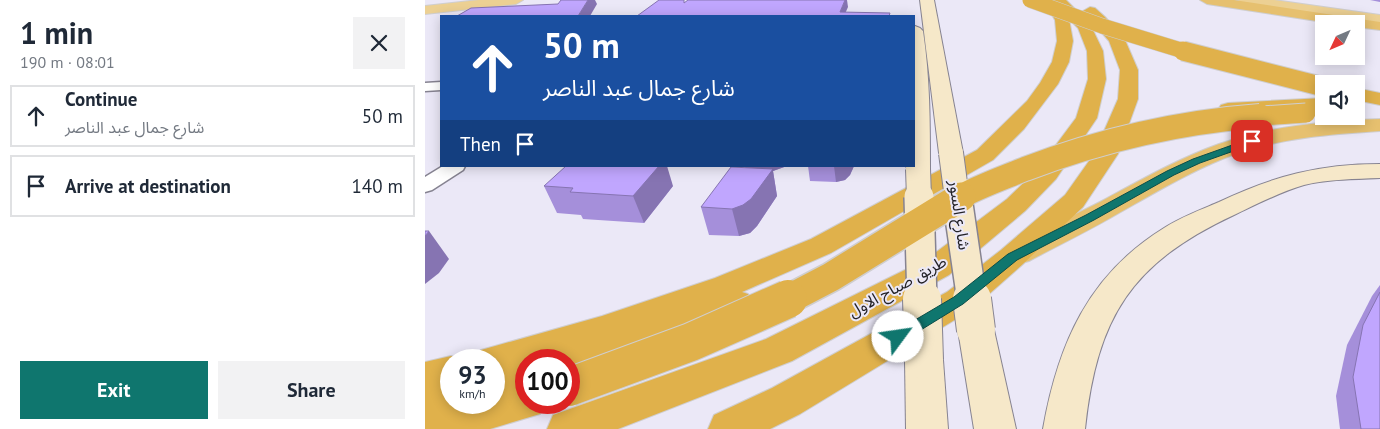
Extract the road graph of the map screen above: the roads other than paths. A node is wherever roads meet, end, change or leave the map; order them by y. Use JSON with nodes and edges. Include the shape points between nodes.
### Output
{"nodes":[{"id":1,"x":466,"y":0,"type":"edge"},
{"id":2,"x":516,"y":0,"type":"edge"},
{"id":3,"x":927,"y":0,"type":"edge"},
{"id":4,"x":1030,"y":0,"type":"edge"},
{"id":5,"x":1049,"y":0,"type":"edge"},
{"id":6,"x":1059,"y":0,"type":"edge"},
{"id":7,"x":1077,"y":0,"type":"edge"},
{"id":8,"x":1207,"y":0,"type":"edge"},
{"id":9,"x":1250,"y":1,"type":"edge"},
{"id":10,"x":425,"y":5,"type":"edge"},
{"id":11,"x":425,"y":10,"type":"edge"},
{"id":12,"x":1380,"y":19,"type":"edge"},
{"id":13,"x":1380,"y":26,"type":"edge"},
{"id":14,"x":915,"y":31,"type":"edge"},
{"id":15,"x":440,"y":79,"type":"edge"},
{"id":16,"x":425,"y":80,"type":"edge"},
{"id":17,"x":1315,"y":85,"type":"edge"},
{"id":18,"x":440,"y":86,"type":"edge"},
{"id":19,"x":425,"y":87,"type":"edge"},
{"id":20,"x":917,"y":92,"type":"edge"},
{"id":21,"x":942,"y":92,"type":"junction"},
{"id":22,"x":1365,"y":96,"type":"edge"},
{"id":23,"x":1380,"y":99,"type":"edge"},
{"id":24,"x":1365,"y":104,"type":"edge"},
{"id":25,"x":1380,"y":105,"type":"edge"},
{"id":26,"x":1315,"y":110,"type":"edge"},
{"id":27,"x":1315,"y":110,"type":"edge"},
{"id":28,"x":1365,"y":113,"type":"edge"},
{"id":29,"x":1380,"y":113,"type":"edge"},
{"id":30,"x":1380,"y":126,"type":"edge"},
{"id":31,"x":454,"y":167,"type":"edge"},
{"id":32,"x":1380,"y":171,"type":"edge"},
{"id":33,"x":425,"y":186,"type":"edge"},
{"id":34,"x":1012,"y":257,"type":"junction"},
{"id":35,"x":505,"y":358,"type":"edge"},
{"id":36,"x":580,"y":361,"type":"edge"},
{"id":37,"x":440,"y":375,"type":"edge"},
{"id":38,"x":425,"y":378,"type":"edge"},
{"id":39,"x":580,"y":383,"type":"edge"},
{"id":40,"x":515,"y":393,"type":"edge"},
{"id":41,"x":440,"y":400,"type":"edge"},
{"id":42,"x":425,"y":403,"type":"edge"},
{"id":43,"x":425,"y":428,"type":"edge"},
{"id":44,"x":568,"y":429,"type":"edge"},
{"id":45,"x":729,"y":429,"type":"edge"},
{"id":46,"x":927,"y":429,"type":"edge"},
{"id":47,"x":995,"y":429,"type":"edge"},
{"id":48,"x":1064,"y":429,"type":"edge"}],
"edges":[{"from":1,"to":10,"type":"main road"},
{"from":2,"to":11,"type":"main road"},
{"from":3,"to":21,"type":"main road","name":"شارع السور"},
{"from":4,"to":17,"type":"highway","bridge":true,"via":[[1127,36]]},
{"from":5,"to":35,"type":"highway","via":[[1065,27],[1062,58],[1036,101],[985,155],[813,250],[726,286],[604,329]]},
{"from":6,"to":44,"type":"highway","name":"طريق صباح الاول","via":[[1085,27],[1095,51],[1097,79],[1086,118],[1047,174],[1015,204],[937,267],[779,350]]},
{"from":7,"to":34,"type":"highway","via":[[1117,40],[1129,70],[1127,99],[1106,154],[1074,201]]},
{"from":8,"to":13,"type":"highway"},
{"from":9,"to":12,"type":"main road"},
{"from":14,"to":20,"type":"main road","via":[[919,55]]},
{"from":15,"to":16,"type":"street"},
{"from":18,"to":19,"type":"street"},
{"from":20,"to":21,"type":"street"},
{"from":20,"to":46,"type":"main road","bridge":true},
{"from":21,"to":47,"type":"main road","name":"شارع السور","bridge":true,"via":[[975,330]]},
{"from":22,"to":23,"type":"highway"},
{"from":24,"to":25,"type":"highway"},
{"from":26,"to":36,"type":"highway","bridge":true,"via":[[1252,106],[1203,111],[1151,117],[1070,136],[1008,158],[924,200],[791,278],[677,327]]},
{"from":27,"to":39,"type":"highway","bridge":true,"via":[[1167,127],[1125,136],[1051,160],[985,185],[854,264],[752,317],[675,350]]},
{"from":28,"to":29,"type":"highway"},
{"from":30,"to":34,"type":"highway","via":[[1306,132],[1230,148],[1170,173]]},
{"from":31,"to":33,"type":"street"},
{"from":32,"to":48,"type":"main road","via":[[1314,176],[1282,184],[1197,222],[1152,249],[1128,270],[1091,322],[1077,357]]},
{"from":34,"to":45,"type":"highway","via":[[959,300],[786,401]]},
{"from":37,"to":38,"type":"highway"},
{"from":40,"to":43,"type":"highway"},
{"from":41,"to":42,"type":"highway"}]}
